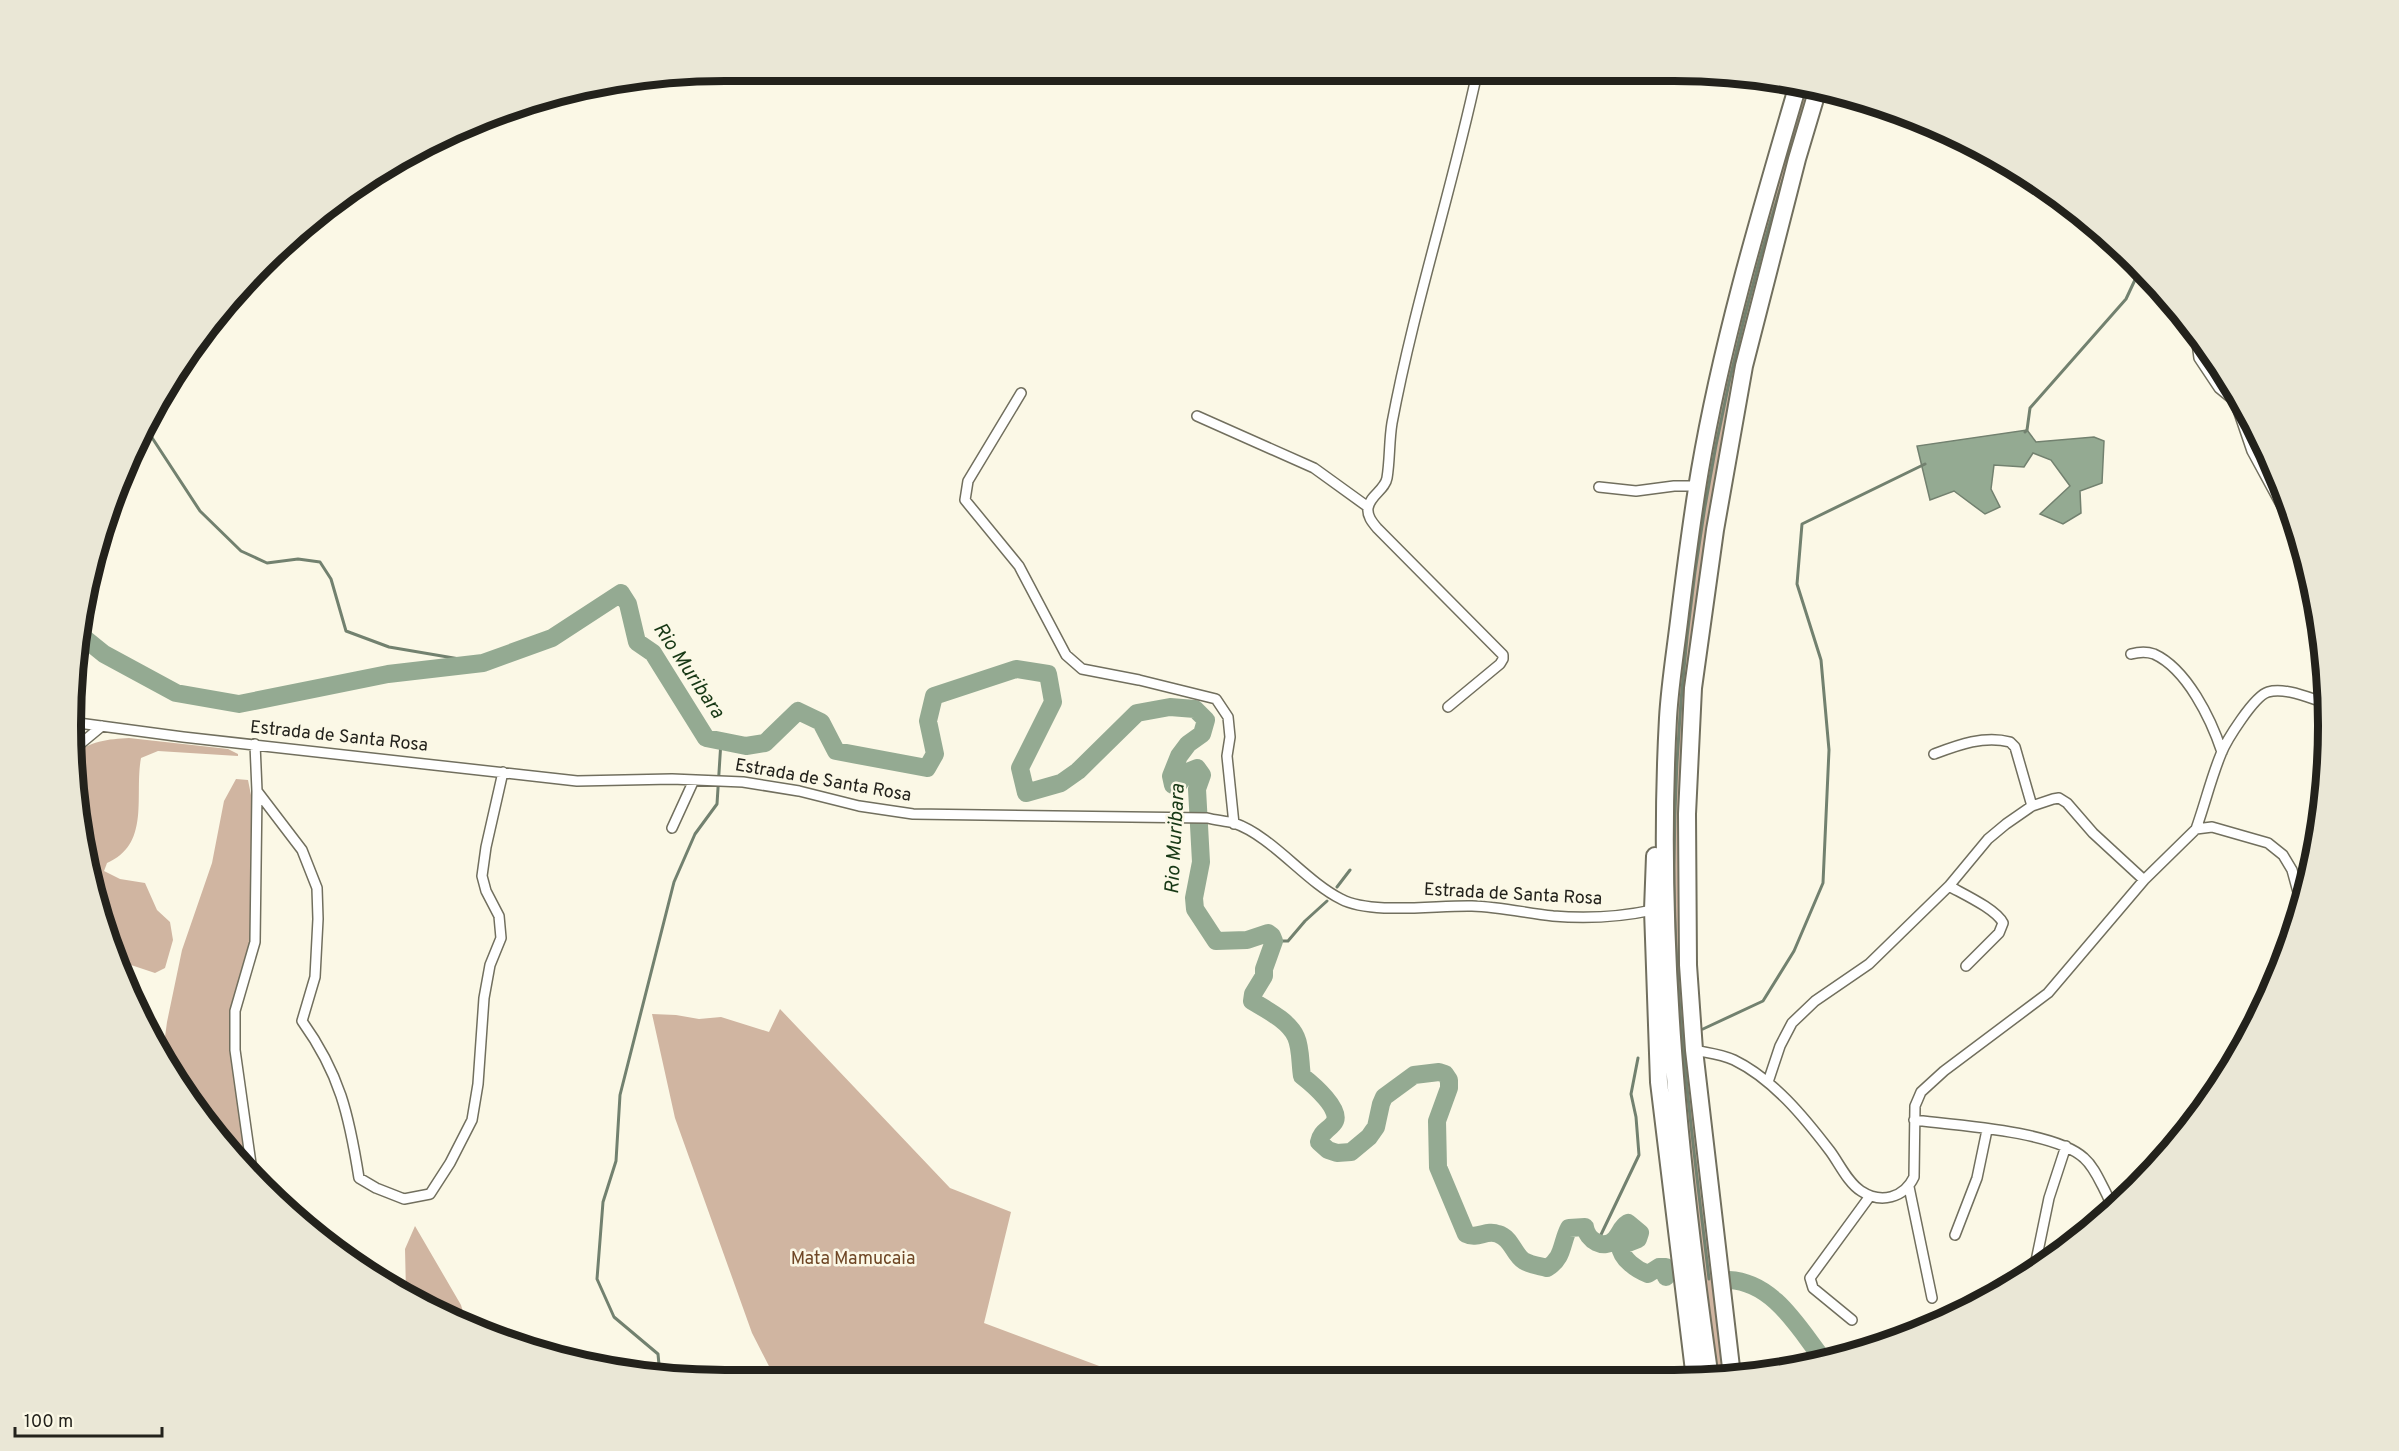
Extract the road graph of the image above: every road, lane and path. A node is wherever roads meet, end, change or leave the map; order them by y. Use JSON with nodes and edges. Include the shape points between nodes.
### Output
{"nodes":[{"id":1,"x":1475,"y":81,"type":"edge"},
{"id":2,"x":1796,"y":93,"type":"edge"},
{"id":3,"x":1815,"y":97,"type":"edge"},
{"id":4,"x":2198,"y":352,"type":"edge"},
{"id":5,"x":2225,"y":392,"type":"edge"},
{"id":6,"x":1021,"y":393,"type":"dead end"},
{"id":7,"x":1197,"y":417,"type":"dead end"},
{"id":8,"x":2244,"y":425,"type":"edge"},
{"id":9,"x":1697,"y":486,"type":"junction"},
{"id":10,"x":1599,"y":487,"type":"dead end"},
{"id":11,"x":2273,"y":490,"type":"edge"},
{"id":12,"x":1368,"y":507,"type":"junction"},
{"id":13,"x":1683,"y":585,"type":"junction"},
{"id":14,"x":2131,"y":654,"type":"dead end"},
{"id":15,"x":2317,"y":701,"type":"edge"},
{"id":16,"x":1448,"y":707,"type":"dead end"},
{"id":17,"x":81,"y":723,"type":"edge"},
{"id":18,"x":102,"y":726,"type":"junction"},
{"id":19,"x":81,"y":743,"type":"edge"},
{"id":20,"x":255,"y":744,"type":"junction"},
{"id":21,"x":2222,"y":752,"type":"junction"},
{"id":22,"x":1934,"y":754,"type":"dead end"},
{"id":23,"x":503,"y":772,"type":"junction"},
{"id":24,"x":694,"y":780,"type":"junction"},
{"id":25,"x":257,"y":791,"type":"junction"},
{"id":26,"x":2032,"y":806,"type":"junction"},
{"id":27,"x":1234,"y":824,"type":"junction"},
{"id":28,"x":672,"y":828,"type":"dead end"},
{"id":29,"x":2196,"y":829,"type":"junction"},
{"id":30,"x":2144,"y":880,"type":"junction"},
{"id":31,"x":1949,"y":886,"type":"junction"},
{"id":32,"x":2297,"y":888,"type":"edge"},
{"id":33,"x":1653,"y":910,"type":"junction"},
{"id":34,"x":1966,"y":966,"type":"dead end"},
{"id":35,"x":1694,"y":1050,"type":"junction"},
{"id":36,"x":1768,"y":1082,"type":"junction"},
{"id":37,"x":1914,"y":1120,"type":"junction"},
{"id":38,"x":1987,"y":1130,"type":"junction"},
{"id":39,"x":2066,"y":1146,"type":"junction"},
{"id":40,"x":250,"y":1160,"type":"edge"},
{"id":41,"x":1909,"y":1187,"type":"junction"},
{"id":42,"x":1870,"y":1196,"type":"junction"},
{"id":43,"x":2109,"y":1200,"type":"edge"},
{"id":44,"x":1955,"y":1235,"type":"dead end"},
{"id":45,"x":2037,"y":1258,"type":"edge"},
{"id":46,"x":1932,"y":1298,"type":"dead end"},
{"id":47,"x":1852,"y":1320,"type":"dead end"},
{"id":48,"x":1731,"y":1367,"type":"edge"},
{"id":49,"x":1709,"y":1369,"type":"edge"},
{"id":50,"x":1694,"y":1370,"type":"edge"}],
"edges":[{"from":1,"to":12,"type":"street","via":[[1394,413],[1386,485]]},
{"from":2,"to":9,"type":"highway","via":[[1756,226],[1722,362]]},
{"from":3,"to":35,"type":"highway","via":[[1744,366],[1693,688],[1687,826],[1688,965]]},
{"from":4,"to":5,"type":"street","via":[[2207,373]]},
{"from":6,"to":27,"type":"street","via":[[968,481],[965,500],[1019,566],[1073,663],[1082,669],[1216,699],[1228,717],[1228,780]]},
{"from":7,"to":12,"type":"street","via":[[1314,468]]},
{"from":8,"to":11,"type":"street","via":[[2252,451]]},
{"from":9,"to":10,"type":"street","via":[[1636,490]]},
{"from":9,"to":13,"type":"highway"},
{"from":12,"to":16,"type":"street","via":[[1377,528],[1503,655],[1500,664]]},
{"from":13,"to":33,"type":"highway","via":[[1671,620],[1664,669]]},
{"from":13,"to":49,"type":"highway","via":[[1668,715],[1665,886],[1681,1152]]},
{"from":14,"to":21,"type":"street","via":[[2153,654],[2190,687],[2213,725]]},
{"from":15,"to":21,"type":"street","via":[[2285,692],[2263,694]]},
{"from":17,"to":18,"type":"street","name":"Estrada de Santa Rosa"},
{"from":18,"to":19,"type":"street"},
{"from":18,"to":20,"type":"street","name":"Estrada de Santa Rosa"},
{"from":20,"to":23,"type":"street","name":"Estrada de Santa Rosa"},
{"from":20,"to":25,"type":"street"},
{"from":21,"to":29,"type":"street"},
{"from":22,"to":26,"type":"street","via":[[1963,743],[2010,742],[2015,747]]},
{"from":23,"to":24,"type":"street","name":"Estrada de Santa Rosa","via":[[577,781]]},
{"from":23,"to":25,"type":"street","via":[[482,876],[500,916],[501,938],[490,965],[484,998],[472,1120],[430,1194],[404,1199],[359,1178],[346,1107],[330,1063],[302,1021],[315,977],[317,888],[302,850]]},
{"from":24,"to":27,"type":"street","name":"Estrada de Santa Rosa","via":[[742,782],[913,814],[1207,818]]},
{"from":24,"to":28,"type":"street"},
{"from":25,"to":40,"type":"street","via":[[255,942],[236,1011],[235,1050]]},
{"from":26,"to":30,"type":"street","via":[[2059,798],[2067,803]]},
{"from":26,"to":31,"type":"street","via":[[1988,839]]},
{"from":27,"to":33,"type":"street","name":"Estrada de Santa Rosa","via":[[1255,835],[1326,890],[1353,904],[1389,908],[1471,906],[1596,917]]},
{"from":29,"to":30,"type":"street"},
{"from":29,"to":32,"type":"street","via":[[2212,827],[2268,843],[2283,855]]},
{"from":30,"to":37,"type":"street","via":[[2048,993],[1921,1092]]},
{"from":31,"to":34,"type":"street","via":[[1991,911],[2003,923],[2000,933]]},
{"from":31,"to":36,"type":"street","via":[[1869,964],[1815,1001],[1792,1023]]},
{"from":33,"to":50,"type":"highway","via":[[1659,1082]]},
{"from":35,"to":36,"type":"street","via":[[1733,1060]]},
{"from":35,"to":48,"type":"highway"},
{"from":36,"to":42,"type":"street","via":[[1818,1136],[1858,1189]]},
{"from":37,"to":38,"type":"street"},
{"from":37,"to":41,"type":"street","via":[[1916,1157]]},
{"from":38,"to":39,"type":"street"},
{"from":38,"to":44,"type":"street","via":[[1977,1178]]},
{"from":39,"to":43,"type":"street","via":[[2096,1172]]},
{"from":39,"to":45,"type":"street","via":[[2049,1198]]},
{"from":41,"to":42,"type":"street","via":[[1902,1194]]},
{"from":41,"to":46,"type":"street"},
{"from":42,"to":47,"type":"street","via":[[1810,1278],[1813,1288]]}]}
